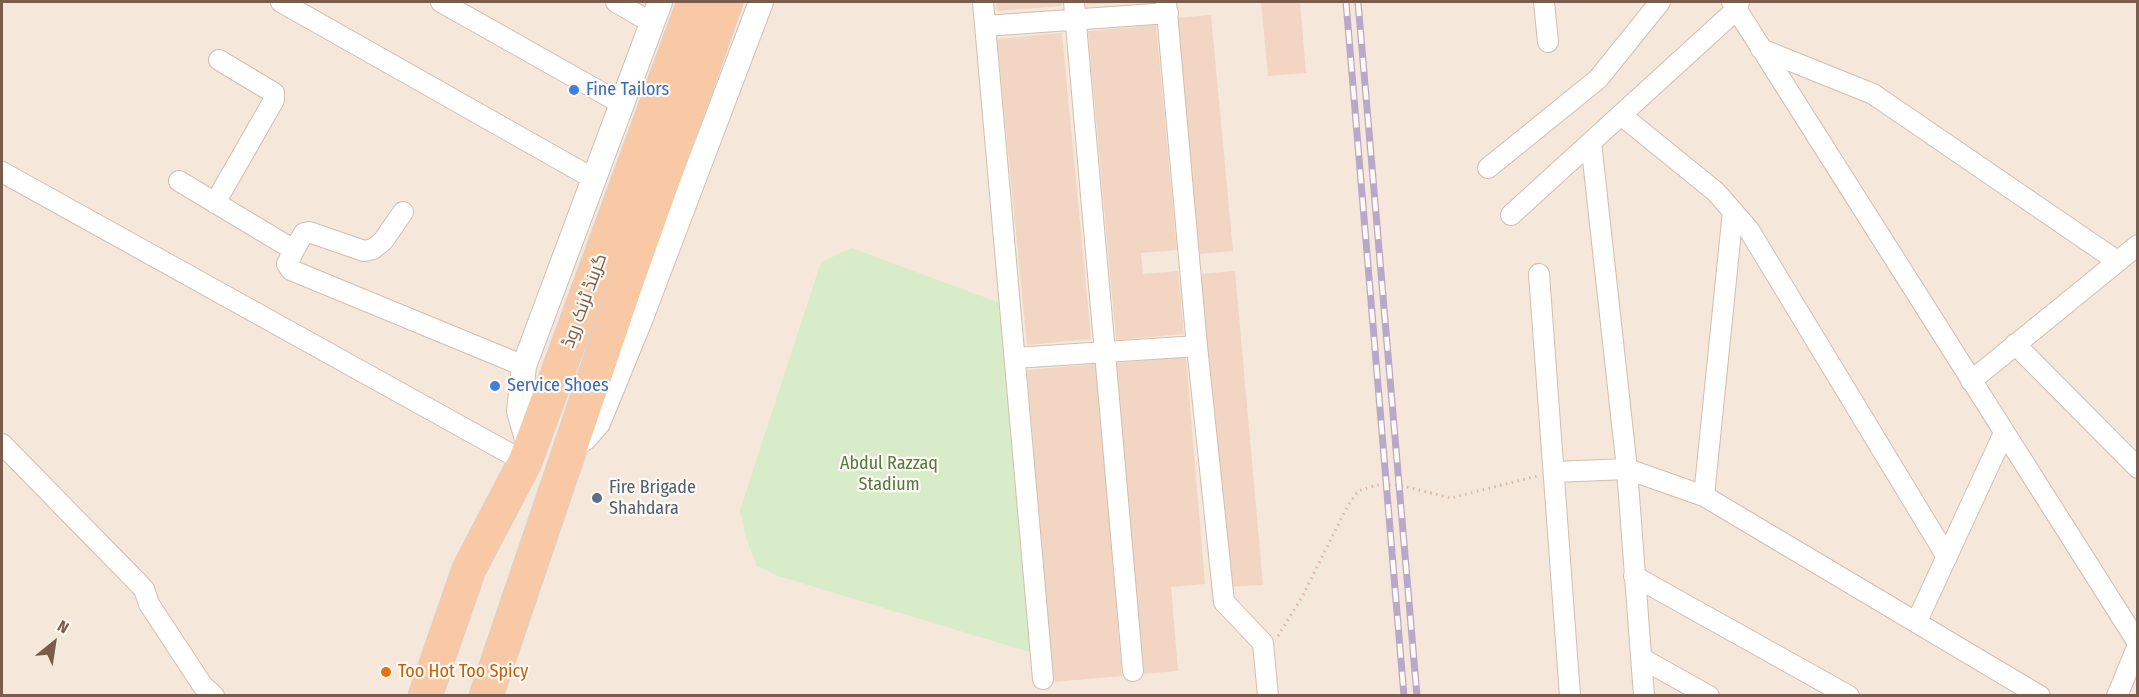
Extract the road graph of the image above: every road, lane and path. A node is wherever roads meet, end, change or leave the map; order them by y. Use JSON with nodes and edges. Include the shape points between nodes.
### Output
{"nodes":[{"id":1,"x":281,"y":2,"type":"edge"},
{"id":2,"x":441,"y":2,"type":"edge"},
{"id":3,"x":616,"y":2,"type":"edge"},
{"id":4,"x":694,"y":2,"type":"edge"},
{"id":5,"x":726,"y":2,"type":"edge"},
{"id":6,"x":761,"y":2,"type":"edge"},
{"id":7,"x":983,"y":2,"type":"edge"},
{"id":8,"x":1544,"y":2,"type":"edge"},
{"id":9,"x":1660,"y":2,"type":"edge"},
{"id":10,"x":1736,"y":4,"type":"edge"},
{"id":11,"x":1167,"y":7,"type":"edge"},
{"id":12,"x":1075,"y":10,"type":"edge"},
{"id":13,"x":656,"y":12,"type":"edge"},
{"id":14,"x":985,"y":26,"type":"junction"},
{"id":15,"x":1548,"y":42,"type":"dead end"},
{"id":16,"x":1761,"y":50,"type":"junction"},
{"id":17,"x":219,"y":60,"type":"dead end"},
{"id":18,"x":622,"y":104,"type":"junction"},
{"id":19,"x":1621,"y":115,"type":"junction"},
{"id":20,"x":1591,"y":142,"type":"junction"},
{"id":21,"x":1488,"y":168,"type":"dead end"},
{"id":22,"x":2,"y":172,"type":"edge"},
{"id":23,"x":594,"y":179,"type":"junction"},
{"id":24,"x":179,"y":181,"type":"dead end"},
{"id":25,"x":215,"y":203,"type":"junction"},
{"id":26,"x":1733,"y":211,"type":"junction"},
{"id":27,"x":403,"y":212,"type":"dead end"},
{"id":28,"x":1511,"y":215,"type":"dead end"},
{"id":29,"x":2138,"y":245,"type":"edge"},
{"id":30,"x":294,"y":250,"type":"junction"},
{"id":31,"x":2117,"y":261,"type":"junction"},
{"id":32,"x":1539,"y":273,"type":"dead end"},
{"id":33,"x":2015,"y":344,"type":"junction"},
{"id":34,"x":1197,"y":346,"type":"junction"},
{"id":35,"x":1105,"y":352,"type":"junction"},
{"id":36,"x":1015,"y":358,"type":"junction"},
{"id":37,"x":524,"y":366,"type":"junction"},
{"id":38,"x":1971,"y":381,"type":"junction"},
{"id":39,"x":2004,"y":433,"type":"junction"},
{"id":40,"x":2,"y":444,"type":"edge"},
{"id":41,"x":570,"y":447,"type":"junction"},
{"id":42,"x":527,"y":456,"type":"junction"},
{"id":43,"x":2138,"y":468,"type":"edge"},
{"id":44,"x":1627,"y":469,"type":"junction"},
{"id":45,"x":1554,"y":472,"type":"junction"},
{"id":46,"x":1704,"y":496,"type":"junction"},
{"id":47,"x":1947,"y":557,"type":"junction"},
{"id":48,"x":1634,"y":576,"type":"junction"},
{"id":49,"x":1917,"y":621,"type":"junction"},
{"id":50,"x":1263,"y":643,"type":"junction"},
{"id":51,"x":2138,"y":644,"type":"edge"},
{"id":52,"x":1641,"y":658,"type":"junction"},
{"id":53,"x":1133,"y":671,"type":"dead end"},
{"id":54,"x":1043,"y":679,"type":"dead end"},
{"id":55,"x":213,"y":696,"type":"edge"},
{"id":56,"x":425,"y":696,"type":"edge"},
{"id":57,"x":486,"y":696,"type":"edge"},
{"id":58,"x":1268,"y":696,"type":"edge"},
{"id":59,"x":1570,"y":696,"type":"edge"},
{"id":60,"x":1644,"y":696,"type":"edge"},
{"id":61,"x":1709,"y":696,"type":"edge"},
{"id":62,"x":1849,"y":696,"type":"edge"},
{"id":63,"x":2040,"y":696,"type":"edge"},
{"id":64,"x":2117,"y":696,"type":"edge"}],
"edges":[{"from":1,"to":23,"type":"street"},
{"from":2,"to":18,"type":"street"},
{"from":3,"to":13,"type":"street"},
{"from":4,"to":42,"type":"highway","name":"گرینڈ ٹرنک روڈ"},
{"from":5,"to":41,"type":"highway","name":"گرینڈ ٹرنک روڈ"},
{"from":6,"to":41,"type":"street","via":[[598,423]]},
{"from":7,"to":14,"type":"street"},
{"from":8,"to":15,"type":"street"},
{"from":9,"to":21,"type":"street","via":[[1598,79]]},
{"from":10,"to":16,"type":"street"},
{"from":10,"to":19,"type":"street"},
{"from":11,"to":12,"type":"street"},
{"from":11,"to":34,"type":"street"},
{"from":12,"to":14,"type":"street"},
{"from":12,"to":35,"type":"street"},
{"from":13,"to":18,"type":"street"},
{"from":14,"to":36,"type":"street"},
{"from":16,"to":31,"type":"street","via":[[1873,94]]},
{"from":16,"to":38,"type":"street"},
{"from":17,"to":25,"type":"street","via":[[274,93],[274,100]]},
{"from":18,"to":23,"type":"street"},
{"from":19,"to":20,"type":"street"},
{"from":19,"to":26,"type":"street","via":[[1716,192]]},
{"from":20,"to":28,"type":"street"},
{"from":20,"to":44,"type":"street"},
{"from":22,"to":42,"type":"street"},
{"from":23,"to":37,"type":"street"},
{"from":24,"to":25,"type":"street"},
{"from":25,"to":30,"type":"street"},
{"from":26,"to":46,"type":"street"},
{"from":26,"to":47,"type":"street","via":[[1749,230]]},
{"from":27,"to":30,"type":"street","via":[[373,249],[364,251],[309,232],[304,233]]},
{"from":29,"to":31,"type":"street"},
{"from":30,"to":37,"type":"street","via":[[287,264],[291,270]]},
{"from":31,"to":33,"type":"street"},
{"from":32,"to":45,"type":"street"},
{"from":33,"to":38,"type":"street"},
{"from":33,"to":43,"type":"street"},
{"from":34,"to":35,"type":"street"},
{"from":34,"to":50,"type":"street","via":[[1224,602]]},
{"from":35,"to":36,"type":"street"},
{"from":35,"to":53,"type":"street"},
{"from":36,"to":54,"type":"street"},
{"from":37,"to":42,"type":"street","via":[[519,411]]},
{"from":38,"to":39,"type":"street"},
{"from":39,"to":47,"type":"street"},
{"from":39,"to":51,"type":"street"},
{"from":40,"to":55,"type":"street","via":[[144,589],[149,604]]},
{"from":41,"to":57,"type":"highway","name":"گرینڈ ٹرنک روڈ"},
{"from":42,"to":56,"type":"highway","name":"گرینڈ ٹرنک روڈ","via":[[469,569]]},
{"from":44,"to":45,"type":"street"},
{"from":44,"to":46,"type":"street"},
{"from":44,"to":48,"type":"street"},
{"from":45,"to":50,"type":"path","via":[[1451,498],[1399,484],[1358,491],[1281,635]]},
{"from":45,"to":59,"type":"street"},
{"from":46,"to":49,"type":"street"},
{"from":47,"to":49,"type":"street"},
{"from":48,"to":52,"type":"street"},
{"from":48,"to":62,"type":"street"},
{"from":49,"to":63,"type":"street"},
{"from":50,"to":58,"type":"street"},
{"from":51,"to":64,"type":"street"},
{"from":52,"to":60,"type":"street"},
{"from":52,"to":61,"type":"street"}]}
